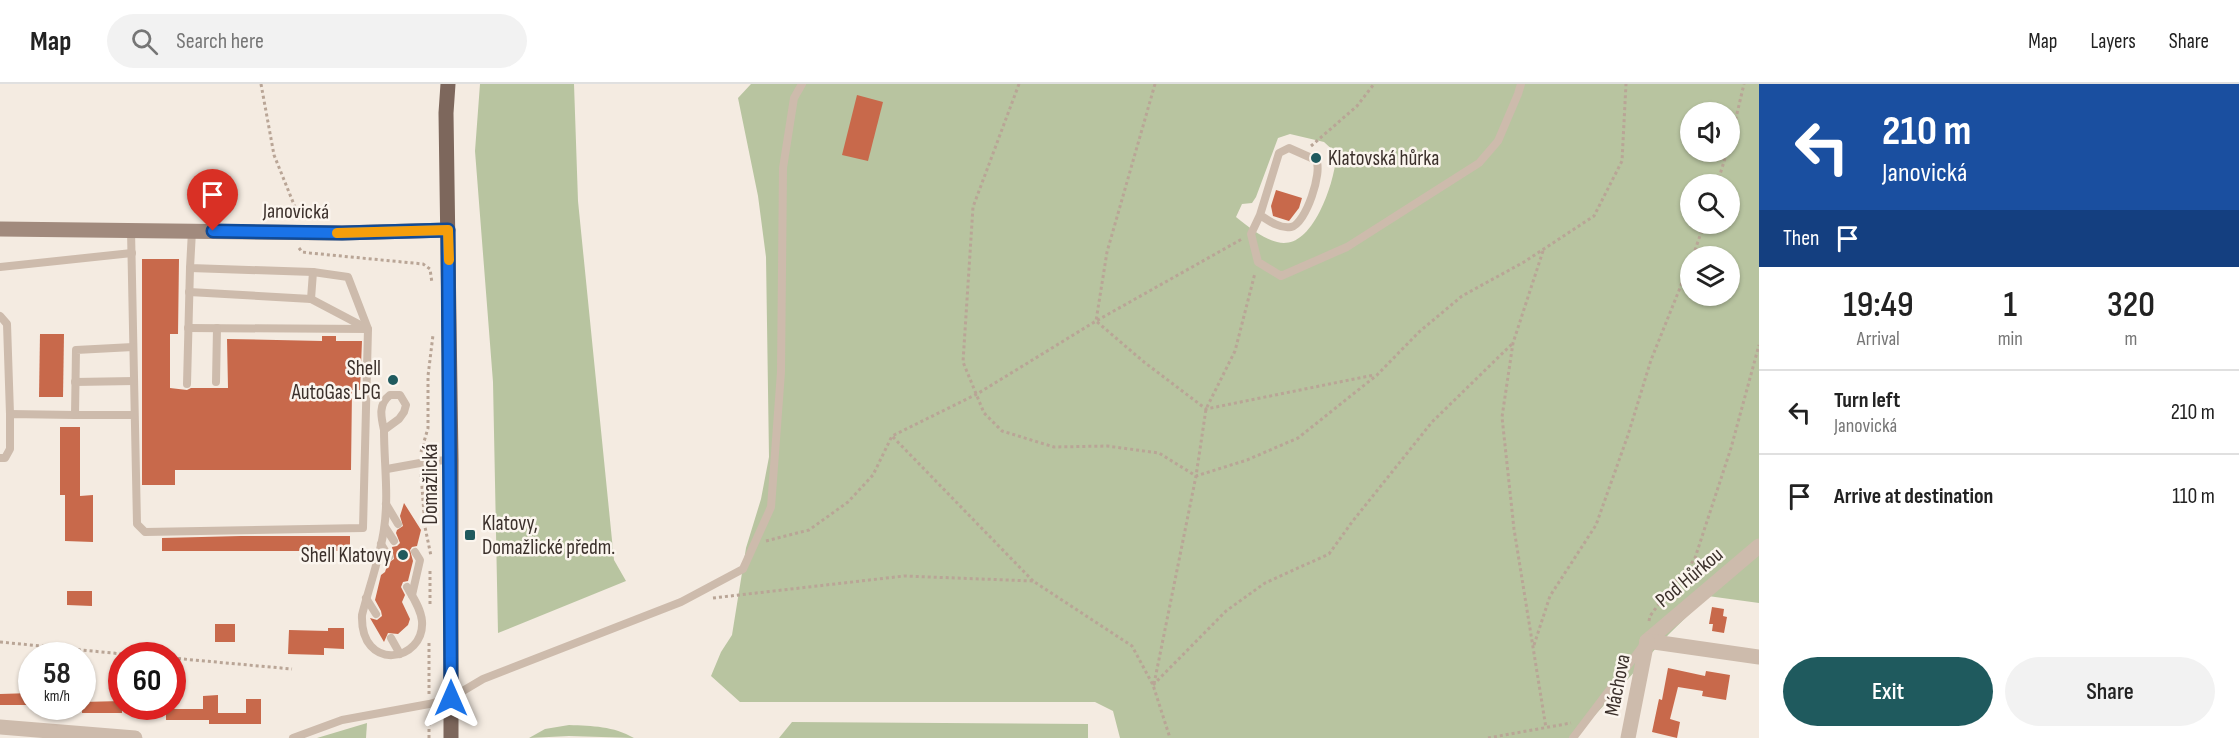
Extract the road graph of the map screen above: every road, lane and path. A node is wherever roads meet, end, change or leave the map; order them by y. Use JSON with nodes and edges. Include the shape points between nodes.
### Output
{"nodes":[{"id":1,"x":261,"y":84,"type":"edge"},
{"id":2,"x":448,"y":84,"type":"edge"},
{"id":3,"x":802,"y":84,"type":"edge"},
{"id":4,"x":1019,"y":84,"type":"edge"},
{"id":5,"x":1155,"y":84,"type":"edge"},
{"id":6,"x":1374,"y":84,"type":"edge"},
{"id":7,"x":1521,"y":84,"type":"edge"},
{"id":8,"x":1626,"y":84,"type":"edge"},
{"id":9,"x":1744,"y":84,"type":"edge"},
{"id":10,"x":1740,"y":102,"type":"edge"},
{"id":11,"x":1304,"y":153,"type":"junction"},
{"id":12,"x":1260,"y":215,"type":"junction"},
{"id":13,"x":0,"y":229,"type":"edge"},
{"id":14,"x":131,"y":230,"type":"junction"},
{"id":15,"x":448,"y":230,"type":"junction"},
{"id":16,"x":192,"y":231,"type":"junction"},
{"id":17,"x":298,"y":232,"type":"junction"},
{"id":18,"x":1251,"y":234,"type":"junction"},
{"id":19,"x":1543,"y":249,"type":"junction"},
{"id":20,"x":132,"y":253,"type":"junction"},
{"id":21,"x":1258,"y":262,"type":"junction"},
{"id":22,"x":0,"y":267,"type":"edge"},
{"id":23,"x":190,"y":268,"type":"junction"},
{"id":24,"x":313,"y":272,"type":"junction"},
{"id":25,"x":433,"y":288,"type":"dead end"},
{"id":26,"x":1680,"y":288,"type":"edge"},
{"id":27,"x":189,"y":292,"type":"junction"},
{"id":28,"x":311,"y":299,"type":"junction"},
{"id":29,"x":0,"y":316,"type":"edge"},
{"id":30,"x":1096,"y":321,"type":"junction"},
{"id":31,"x":188,"y":328,"type":"junction"},
{"id":32,"x":217,"y":328,"type":"junction"},
{"id":33,"x":368,"y":329,"type":"junction"},
{"id":34,"x":433,"y":333,"type":"dead end"},
{"id":35,"x":1513,"y":343,"type":"junction"},
{"id":36,"x":1759,"y":345,"type":"edge"},
{"id":37,"x":133,"y":347,"type":"junction"},
{"id":38,"x":1377,"y":375,"type":"junction"},
{"id":39,"x":134,"y":381,"type":"junction"},
{"id":40,"x":75,"y":382,"type":"junction"},
{"id":41,"x":216,"y":382,"type":"dead end"},
{"id":42,"x":187,"y":384,"type":"dead end"},
{"id":43,"x":977,"y":394,"type":"junction"},
{"id":44,"x":1206,"y":409,"type":"junction"},
{"id":45,"x":10,"y":414,"type":"junction"},
{"id":46,"x":75,"y":415,"type":"junction"},
{"id":47,"x":134,"y":415,"type":"junction"},
{"id":48,"x":384,"y":430,"type":"junction"},
{"id":49,"x":892,"y":436,"type":"junction"},
{"id":50,"x":421,"y":447,"type":"junction"},
{"id":51,"x":413,"y":453,"type":"dead end"},
{"id":52,"x":0,"y":458,"type":"edge"},
{"id":53,"x":451,"y":460,"type":"junction"},
{"id":54,"x":421,"y":463,"type":"junction"},
{"id":55,"x":387,"y":469,"type":"junction"},
{"id":56,"x":1196,"y":476,"type":"junction"},
{"id":57,"x":386,"y":504,"type":"junction"},
{"id":58,"x":398,"y":524,"type":"dead end"},
{"id":59,"x":385,"y":527,"type":"junction"},
{"id":60,"x":394,"y":542,"type":"dead end"},
{"id":61,"x":381,"y":544,"type":"junction"},
{"id":62,"x":754,"y":544,"type":"junction"},
{"id":63,"x":1759,"y":546,"type":"edge"},
{"id":64,"x":415,"y":552,"type":"dead end"},
{"id":65,"x":389,"y":557,"type":"dead end"},
{"id":66,"x":411,"y":570,"type":"dead end"},
{"id":67,"x":416,"y":579,"type":"junction"},
{"id":68,"x":1033,"y":581,"type":"junction"},
{"id":69,"x":407,"y":586,"type":"dead end"},
{"id":70,"x":412,"y":595,"type":"junction"},
{"id":71,"x":366,"y":598,"type":"junction"},
{"id":72,"x":681,"y":602,"type":"junction"},
{"id":73,"x":430,"y":605,"type":"dead end"},
{"id":74,"x":376,"y":614,"type":"dead end"},
{"id":75,"x":429,"y":637,"type":"dead end"},
{"id":76,"x":391,"y":638,"type":"dead end"},
{"id":77,"x":1647,"y":641,"type":"junction"},
{"id":78,"x":0,"y":642,"type":"edge"},
{"id":79,"x":1533,"y":648,"type":"junction"},
{"id":80,"x":108,"y":653,"type":"edge"},
{"id":81,"x":400,"y":654,"type":"junction"},
{"id":82,"x":1759,"y":657,"type":"edge"},
{"id":83,"x":186,"y":659,"type":"edge"},
{"id":84,"x":292,"y":669,"type":"dead end"},
{"id":85,"x":1153,"y":686,"type":"junction"},
{"id":86,"x":451,"y":698,"type":"junction"},
{"id":87,"x":429,"y":704,"type":"junction"},
{"id":88,"x":1586,"y":720,"type":"junction"},
{"id":89,"x":0,"y":727,"type":"edge"},
{"id":90,"x":1546,"y":728,"type":"junction"},
{"id":91,"x":135,"y":738,"type":"edge"},
{"id":92,"x":293,"y":738,"type":"edge"},
{"id":93,"x":429,"y":738,"type":"edge"},
{"id":94,"x":451,"y":738,"type":"edge"},
{"id":95,"x":1170,"y":738,"type":"edge"},
{"id":96,"x":1488,"y":738,"type":"edge"},
{"id":97,"x":1573,"y":738,"type":"edge"},
{"id":98,"x":1628,"y":738,"type":"edge"}],
"edges":[{"from":1,"to":17,"type":"path","via":[[274,155],[299,217]]},
{"from":2,"to":15,"type":"main road","name":"Domažlická"},
{"from":3,"to":62,"type":"lane","via":[[794,98],[783,168],[781,372],[771,507]]},
{"from":4,"to":43,"type":"path","via":[[973,207],[963,362]]},
{"from":5,"to":30,"type":"path","via":[[1107,252]]},
{"from":6,"to":11,"type":"path","via":[[1357,106]]},
{"from":7,"to":21,"type":"lane","via":[[1498,141],[1479,163],[1347,247],[1281,276]]},
{"from":8,"to":19,"type":"path","via":[[1622,161],[1594,216]]},
{"from":9,"to":10,"type":"path"},
{"from":11,"to":12,"type":"lane","via":[[1289,148],[1279,153]]},
{"from":11,"to":12,"type":"lane","via":[[1316,160],[1319,170],[1302,217],[1290,227],[1270,223]]},
{"from":12,"to":18,"type":"lane"},
{"from":13,"to":14,"type":"main road","name":"Janovická"},
{"from":14,"to":16,"type":"main road","name":"Janovická"},
{"from":14,"to":20,"type":"lane"},
{"from":15,"to":17,"type":"main road","name":"Janovická"},
{"from":15,"to":53,"type":"main road","name":"Domažlická"},
{"from":16,"to":17,"type":"main road","name":"Janovická"},
{"from":16,"to":23,"type":"lane"},
{"from":17,"to":25,"type":"path","via":[[302,252],[423,264],[430,269]]},
{"from":18,"to":21,"type":"lane"},
{"from":18,"to":30,"type":"path"},
{"from":19,"to":35,"type":"path"},
{"from":19,"to":38,"type":"path","via":[[1462,296]]},
{"from":20,"to":22,"type":"lane"},
{"from":20,"to":37,"type":"lane"},
{"from":21,"to":44,"type":"path","via":[[1235,351]]},
{"from":23,"to":24,"type":"lane"},
{"from":23,"to":27,"type":"lane"},
{"from":24,"to":28,"type":"lane"},
{"from":24,"to":33,"type":"lane","via":[[348,277]]},
{"from":26,"to":79,"type":"path","via":[[1651,360],[1596,525],[1550,596]]},
{"from":27,"to":28,"type":"lane"},
{"from":27,"to":31,"type":"lane"},
{"from":28,"to":33,"type":"lane"},
{"from":29,"to":45,"type":"lane","via":[[7,324]]},
{"from":30,"to":43,"type":"path"},
{"from":30,"to":44,"type":"path"},
{"from":31,"to":32,"type":"lane"},
{"from":31,"to":42,"type":"lane"},
{"from":32,"to":33,"type":"lane"},
{"from":32,"to":41,"type":"lane"},
{"from":33,"to":47,"type":"lane","via":[[363,528],[145,532],[137,524]]},
{"from":34,"to":50,"type":"path","via":[[428,428]]},
{"from":35,"to":79,"type":"path","via":[[1502,417],[1514,529]]},
{"from":35,"to":85,"type":"path","via":[[1432,422],[1329,555],[1265,583],[1226,611]]},
{"from":36,"to":77,"type":"path","via":[[1695,558],[1650,616]]},
{"from":37,"to":39,"type":"lane"},
{"from":37,"to":40,"type":"lane","via":[[76,350]]},
{"from":38,"to":44,"type":"path"},
{"from":38,"to":56,"type":"path","via":[[1298,438]]},
{"from":39,"to":40,"type":"lane"},
{"from":39,"to":47,"type":"lane"},
{"from":40,"to":46,"type":"lane"},
{"from":43,"to":49,"type":"path"},
{"from":43,"to":56,"type":"path","via":[[984,413],[1002,431],[1054,447],[1107,446],[1159,453]]},
{"from":44,"to":56,"type":"path"},
{"from":45,"to":46,"type":"lane"},
{"from":45,"to":52,"type":"lane","via":[[10,449],[5,458]]},
{"from":46,"to":47,"type":"lane"},
{"from":48,"to":48,"type":"lane","via":[[404,412],[406,405],[400,395],[390,395],[383,404]]},
{"from":48,"to":55,"type":"lane"},
{"from":49,"to":62,"type":"path","via":[[873,474],[848,502],[809,530]]},
{"from":49,"to":68,"type":"path"},
{"from":50,"to":51,"type":"path"},
{"from":50,"to":54,"type":"path"},
{"from":53,"to":54,"type":"lane"},
{"from":53,"to":86,"type":"main road","name":"Domažlická"},
{"from":54,"to":55,"type":"lane"},
{"from":54,"to":73,"type":"path","via":[[424,528],[431,552]]},
{"from":55,"to":57,"type":"lane"},
{"from":56,"to":85,"type":"path"},
{"from":57,"to":58,"type":"lane"},
{"from":57,"to":59,"type":"lane"},
{"from":59,"to":60,"type":"lane"},
{"from":59,"to":61,"type":"lane"},
{"from":61,"to":65,"type":"lane"},
{"from":61,"to":71,"type":"lane"},
{"from":62,"to":72,"type":"lane","via":[[743,569]]},
{"from":63,"to":77,"type":"street","name":"Pod Hůrkou"},
{"from":64,"to":67,"type":"lane","via":[[420,561]]},
{"from":66,"to":67,"type":"lane"},
{"from":67,"to":70,"type":"lane"},
{"from":68,"to":72,"type":"path","via":[[904,576]]},
{"from":68,"to":85,"type":"path","via":[[1132,646]]},
{"from":69,"to":70,"type":"lane"},
{"from":70,"to":81,"type":"lane","via":[[422,627],[414,645]]},
{"from":71,"to":74,"type":"lane"},
{"from":71,"to":81,"type":"lane","via":[[361,630],[367,642],[385,655]]},
{"from":72,"to":86,"type":"lane","via":[[483,679]]},
{"from":75,"to":87,"type":"path"},
{"from":76,"to":81,"type":"lane"},
{"from":77,"to":82,"type":"street"},
{"from":77,"to":88,"type":"lane"},
{"from":77,"to":98,"type":"street","name":"Máchova"},
{"from":78,"to":80,"type":"path"},
{"from":79,"to":90,"type":"path"},
{"from":83,"to":84,"type":"path"},
{"from":85,"to":95,"type":"path"},
{"from":86,"to":87,"type":"lane"},
{"from":86,"to":94,"type":"main road","name":"Domažlická"},
{"from":87,"to":92,"type":"lane","via":[[342,720]]},
{"from":87,"to":93,"type":"path"},
{"from":88,"to":90,"type":"path"},
{"from":88,"to":97,"type":"lane"},
{"from":89,"to":91,"type":"street"},
{"from":90,"to":96,"type":"path"}]}
